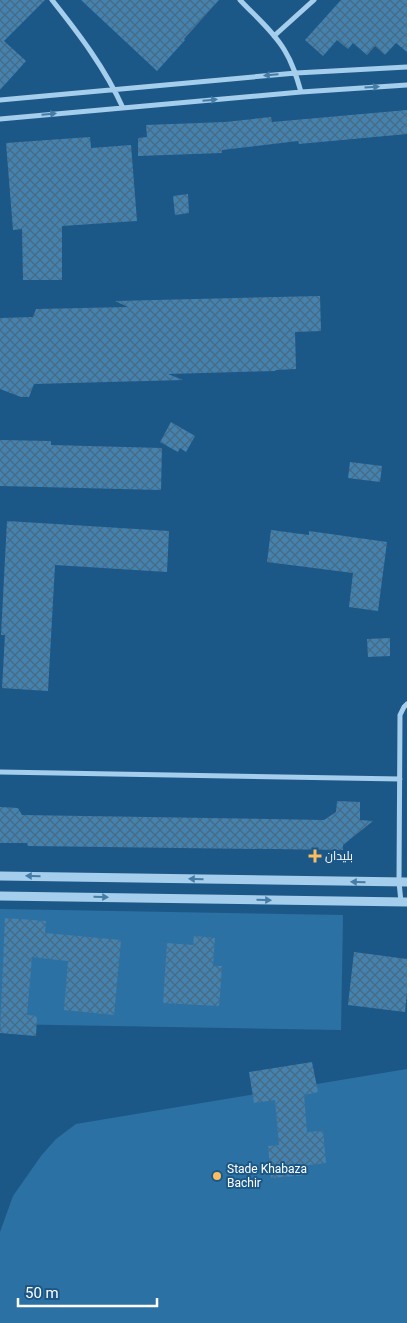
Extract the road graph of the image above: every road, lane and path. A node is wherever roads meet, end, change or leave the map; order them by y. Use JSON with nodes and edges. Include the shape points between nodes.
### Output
{"nodes":[{"id":1,"x":52,"y":0,"type":"edge"},
{"id":2,"x":240,"y":0,"type":"edge"},
{"id":3,"x":314,"y":0,"type":"edge"},
{"id":4,"x":274,"y":36,"type":"junction"},
{"id":5,"x":407,"y":66,"type":"edge"},
{"id":6,"x":296,"y":73,"type":"junction"},
{"id":7,"x":407,"y":85,"type":"edge"},
{"id":8,"x":115,"y":90,"type":"junction"},
{"id":9,"x":301,"y":92,"type":"junction"},
{"id":10,"x":0,"y":100,"type":"edge"},
{"id":11,"x":123,"y":108,"type":"junction"},
{"id":12,"x":0,"y":119,"type":"edge"},
{"id":13,"x":407,"y":704,"type":"edge"},
{"id":14,"x":0,"y":772,"type":"edge"},
{"id":15,"x":400,"y":780,"type":"junction"},
{"id":16,"x":0,"y":876,"type":"edge"},
{"id":17,"x":403,"y":882,"type":"edge"},
{"id":18,"x":0,"y":896,"type":"edge"},
{"id":19,"x":404,"y":902,"type":"edge"}],
"edges":[{"from":1,"to":8,"type":"street","via":[[83,39]]},
{"from":2,"to":4,"type":"street"},
{"from":3,"to":4,"type":"street"},
{"from":4,"to":6,"type":"street"},
{"from":5,"to":6,"type":"street"},
{"from":6,"to":8,"type":"street","one_way":true},
{"from":6,"to":9,"type":"street"},
{"from":9,"to":7,"type":"street","one_way":true},
{"from":8,"to":10,"type":"street"},
{"from":8,"to":11,"type":"street"},
{"from":11,"to":9,"type":"street","one_way":true},
{"from":12,"to":11,"type":"street","one_way":true},
{"from":13,"to":15,"type":"street","via":[[400,715]]},
{"from":14,"to":15,"type":"street"},
{"from":15,"to":17,"type":"street"},
{"from":17,"to":16,"type":"street","one_way":true},
{"from":17,"to":19,"type":"street"},
{"from":18,"to":19,"type":"street","one_way":true}]}
